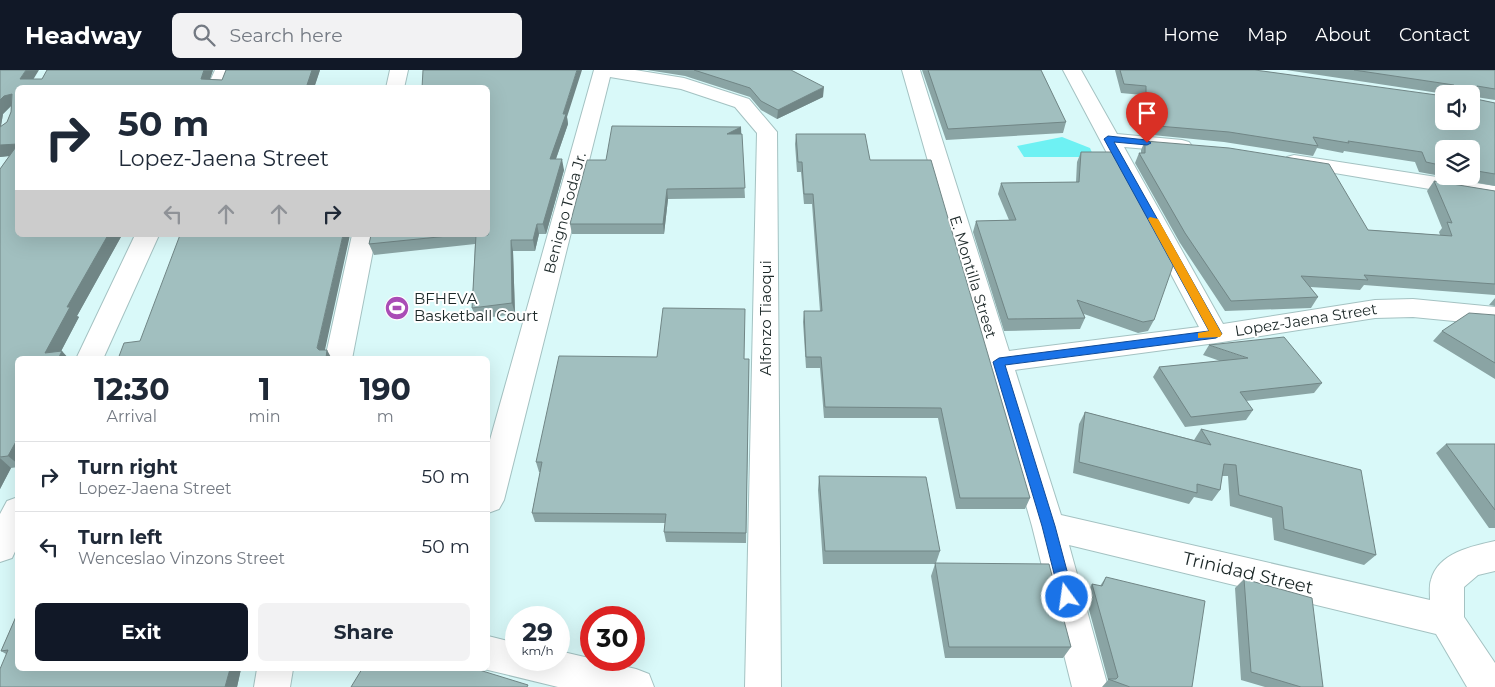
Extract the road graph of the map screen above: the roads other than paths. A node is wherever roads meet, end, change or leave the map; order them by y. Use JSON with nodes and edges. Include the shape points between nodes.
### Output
{"nodes":[{"id":1,"x":224,"y":70,"type":"edge"},
{"id":2,"x":399,"y":70,"type":"edge"},
{"id":3,"x":603,"y":70,"type":"edge"},
{"id":4,"x":911,"y":70,"type":"edge"},
{"id":5,"x":1072,"y":70,"type":"edge"},
{"id":6,"x":217,"y":85,"type":"edge"},
{"id":7,"x":396,"y":85,"type":"edge"},
{"id":8,"x":1108,"y":139,"type":"junction"},
{"id":9,"x":1205,"y":148,"type":"edge"},
{"id":10,"x":1273,"y":158,"type":"edge"},
{"id":11,"x":1495,"y":193,"type":"edge"},
{"id":12,"x":146,"y":237,"type":"edge"},
{"id":13,"x":364,"y":237,"type":"edge"},
{"id":14,"x":1495,"y":316,"type":"edge"},
{"id":15,"x":1216,"y":334,"type":"junction"},
{"id":16,"x":90,"y":356,"type":"edge"},
{"id":17,"x":339,"y":356,"type":"edge"},
{"id":18,"x":999,"y":362,"type":"junction"},
{"id":19,"x":490,"y":493,"type":"edge"},
{"id":20,"x":15,"y":516,"type":"edge"},
{"id":21,"x":1048,"y":526,"type":"junction"},
{"id":22,"x":0,"y":548,"type":"edge"},
{"id":23,"x":1495,"y":556,"type":"edge"},
{"id":24,"x":1447,"y":620,"type":"junction"},
{"id":25,"x":490,"y":653,"type":"edge"},
{"id":26,"x":505,"y":657,"type":"edge"},
{"id":27,"x":275,"y":671,"type":"edge"},
{"id":28,"x":565,"y":671,"type":"edge"},
{"id":29,"x":272,"y":687,"type":"edge"},
{"id":30,"x":636,"y":687,"type":"edge"},
{"id":31,"x":763,"y":687,"type":"edge"},
{"id":32,"x":1090,"y":687,"type":"edge"},
{"id":33,"x":1493,"y":687,"type":"edge"}],
"edges":[{"from":1,"to":6,"type":"street"},
{"from":2,"to":7,"type":"street"},
{"from":3,"to":19,"type":"street","name":"Benigno Toda Jr."},
{"from":3,"to":31,"type":"street","name":"Alfonzo Tiaoqui","via":[[684,84],[742,102],[767,132]]},
{"from":4,"to":18,"type":"street","name":"E. Montilla Street"},
{"from":5,"to":8,"type":"street"},
{"from":8,"to":9,"type":"street"},
{"from":8,"to":15,"type":"street"},
{"from":10,"to":11,"type":"street"},
{"from":12,"to":16,"type":"street"},
{"from":13,"to":17,"type":"street"},
{"from":14,"to":15,"type":"street","name":"Lopez-Jaena Street","via":[[1423,308],[1375,309]]},
{"from":15,"to":18,"type":"street","name":"Lopez-Jaena Street"},
{"from":18,"to":21,"type":"street","name":"E. Montilla Street"},
{"from":20,"to":22,"type":"street"},
{"from":21,"to":24,"type":"street","name":"Trinidad Street"},
{"from":21,"to":32,"type":"street","name":"E. Montilla Street"},
{"from":23,"to":24,"type":"street","via":[[1469,562],[1447,581]]},
{"from":24,"to":33,"type":"street","via":[[1478,672]]},
{"from":25,"to":26,"type":"street"},
{"from":27,"to":29,"type":"street"},
{"from":28,"to":30,"type":"street"}]}
